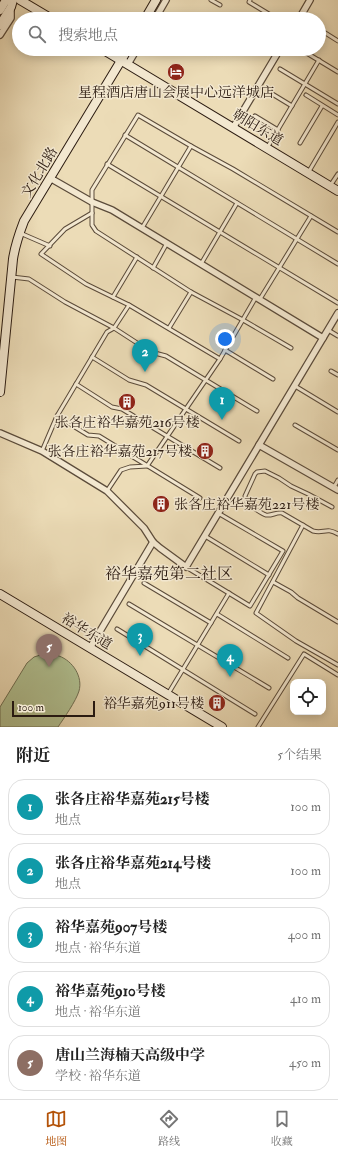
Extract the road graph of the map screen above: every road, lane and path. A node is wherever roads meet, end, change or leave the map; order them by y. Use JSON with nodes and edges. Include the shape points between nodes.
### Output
{"nodes":[{"id":1,"x":20,"y":0,"type":"edge"},
{"id":2,"x":156,"y":0,"type":"edge"},
{"id":3,"x":166,"y":0,"type":"edge"},
{"id":4,"x":211,"y":0,"type":"edge"},
{"id":5,"x":250,"y":0,"type":"edge"},
{"id":6,"x":308,"y":1,"type":"edge"},
{"id":7,"x":7,"y":3,"type":"edge"},
{"id":8,"x":220,"y":5,"type":"dead end"},
{"id":9,"x":0,"y":10,"type":"edge"},
{"id":10,"x":40,"y":12,"type":"edge"},
{"id":11,"x":149,"y":12,"type":"edge"},
{"id":12,"x":159,"y":12,"type":"edge"},
{"id":13,"x":265,"y":12,"type":"edge"},
{"id":14,"x":302,"y":12,"type":"edge"},
{"id":15,"x":0,"y":25,"type":"edge"},
{"id":16,"x":326,"y":33,"type":"edge"},
{"id":17,"x":0,"y":35,"type":"edge"},
{"id":18,"x":338,"y":41,"type":"edge"},
{"id":19,"x":114,"y":56,"type":"edge"},
{"id":20,"x":126,"y":56,"type":"edge"},
{"id":21,"x":130,"y":56,"type":"edge"},
{"id":22,"x":276,"y":56,"type":"edge"},
{"id":23,"x":312,"y":56,"type":"edge"},
{"id":24,"x":319,"y":60,"type":"junction"},
{"id":25,"x":124,"y":62,"type":"junction"},
{"id":26,"x":280,"y":69,"type":"dead end"},
{"id":27,"x":338,"y":72,"type":"edge"},
{"id":28,"x":305,"y":84,"type":"junction"},
{"id":29,"x":269,"y":92,"type":"dead end"},
{"id":30,"x":306,"y":95,"type":"dead end"},
{"id":31,"x":338,"y":104,"type":"edge"},
{"id":32,"x":292,"y":106,"type":"junction"},
{"id":33,"x":322,"y":106,"type":"junction"},
{"id":34,"x":338,"y":115,"type":"edge"},
{"id":35,"x":255,"y":116,"type":"dead end"},
{"id":36,"x":338,"y":122,"type":"edge"},
{"id":37,"x":233,"y":128,"type":"junction"},
{"id":38,"x":278,"y":130,"type":"junction"},
{"id":39,"x":125,"y":135,"type":"junction"},
{"id":40,"x":300,"y":143,"type":"dead end"},
{"id":41,"x":191,"y":146,"type":"junction"},
{"id":42,"x":267,"y":148,"type":"junction"},
{"id":43,"x":108,"y":164,"type":"junction"},
{"id":44,"x":178,"y":167,"type":"junction"},
{"id":45,"x":308,"y":173,"type":"junction"},
{"id":46,"x":338,"y":174,"type":"edge"},
{"id":47,"x":50,"y":178,"type":"junction"},
{"id":48,"x":330,"y":186,"type":"junction"},
{"id":49,"x":338,"y":191,"type":"edge"},
{"id":50,"x":161,"y":196,"type":"junction"},
{"id":51,"x":92,"y":202,"type":"junction"},
{"id":52,"x":237,"y":203,"type":"junction"},
{"id":53,"x":92,"y":213,"type":"junction"},
{"id":54,"x":311,"y":216,"type":"junction"},
{"id":55,"x":142,"y":228,"type":"junction"},
{"id":56,"x":220,"y":232,"type":"junction"},
{"id":57,"x":338,"y":232,"type":"edge"},
{"id":58,"x":19,"y":233,"type":"junction"},
{"id":59,"x":297,"y":239,"type":"junction"},
{"id":60,"x":167,"y":243,"type":"junction"},
{"id":61,"x":50,"y":246,"type":"junction"},
{"id":62,"x":137,"y":257,"type":"junction"},
{"id":63,"x":201,"y":264,"type":"junction"},
{"id":64,"x":338,"y":264,"type":"edge"},
{"id":65,"x":153,"y":268,"type":"junction"},
{"id":66,"x":279,"y":268,"type":"junction"},
{"id":67,"x":12,"y":277,"type":"junction"},
{"id":68,"x":191,"y":292,"type":"junction"},
{"id":69,"x":113,"y":298,"type":"junction"},
{"id":70,"x":258,"y":298,"type":"junction"},
{"id":71,"x":338,"y":304,"type":"edge"},
{"id":72,"x":129,"y":305,"type":"junction"},
{"id":73,"x":338,"y":313,"type":"edge"},
{"id":74,"x":243,"y":320,"type":"junction"},
{"id":75,"x":4,"y":321,"type":"edge"},
{"id":76,"x":114,"y":328,"type":"junction"},
{"id":77,"x":169,"y":328,"type":"junction"},
{"id":78,"x":328,"y":330,"type":"junction"},
{"id":79,"x":338,"y":336,"type":"edge"},
{"id":80,"x":323,"y":338,"type":"junction"},
{"id":81,"x":291,"y":348,"type":"dead end"},
{"id":82,"x":225,"y":350,"type":"junction"},
{"id":83,"x":92,"y":357,"type":"junction"},
{"id":84,"x":220,"y":359,"type":"junction"},
{"id":85,"x":332,"y":371,"type":"dead end"},
{"id":86,"x":338,"y":375,"type":"edge"},
{"id":87,"x":273,"y":379,"type":"dead end"},
{"id":88,"x":205,"y":380,"type":"junction"},
{"id":89,"x":76,"y":384,"type":"junction"},
{"id":90,"x":295,"y":386,"type":"junction"},
{"id":91,"x":0,"y":392,"type":"edge"},
{"id":92,"x":186,"y":408,"type":"junction"},
{"id":93,"x":257,"y":412,"type":"dead end"},
{"id":94,"x":338,"y":412,"type":"edge"},
{"id":95,"x":58,"y":416,"type":"junction"},
{"id":96,"x":295,"y":425,"type":"dead end"},
{"id":97,"x":0,"y":433,"type":"edge"},
{"id":98,"x":167,"y":437,"type":"junction"},
{"id":99,"x":239,"y":441,"type":"dead end"},
{"id":100,"x":259,"y":445,"type":"junction"},
{"id":101,"x":338,"y":450,"type":"edge"},
{"id":102,"x":42,"y":451,"type":"junction"},
{"id":103,"x":147,"y":466,"type":"junction"},
{"id":104,"x":220,"y":468,"type":"dead end"},
{"id":105,"x":338,"y":480,"type":"edge"},
{"id":106,"x":336,"y":488,"type":"edge"},
{"id":107,"x":107,"y":491,"type":"junction"},
{"id":108,"x":200,"y":498,"type":"dead end"},
{"id":109,"x":332,"y":507,"type":"dead end"},
{"id":110,"x":218,"y":514,"type":"junction"},
{"id":111,"x":303,"y":525,"type":"junction"},
{"id":112,"x":338,"y":534,"type":"edge"},
{"id":113,"x":204,"y":536,"type":"junction"},
{"id":114,"x":154,"y":542,"type":"junction"},
{"id":115,"x":186,"y":566,"type":"junction"},
{"id":116,"x":268,"y":575,"type":"junction"},
{"id":117,"x":273,"y":582,"type":"junction"},
{"id":118,"x":144,"y":583,"type":"dead end"},
{"id":119,"x":230,"y":593,"type":"junction"},
{"id":120,"x":0,"y":594,"type":"edge"},
{"id":121,"x":129,"y":604,"type":"dead end"},
{"id":122,"x":217,"y":614,"type":"junction"},
{"id":123,"x":338,"y":622,"type":"edge"},
{"id":124,"x":211,"y":623,"type":"junction"},
{"id":125,"x":117,"y":629,"type":"dead end"},
{"id":126,"x":198,"y":645,"type":"junction"},
{"id":127,"x":90,"y":648,"type":"junction"},
{"id":128,"x":288,"y":658,"type":"dead end"},
{"id":129,"x":338,"y":665,"type":"edge"},
{"id":130,"x":183,"y":670,"type":"junction"},
{"id":131,"x":338,"y":675,"type":"edge"},
{"id":132,"x":269,"y":688,"type":"dead end"},
{"id":133,"x":168,"y":695,"type":"junction"},
{"id":134,"x":255,"y":714,"type":"dead end"},
{"id":135,"x":211,"y":724,"type":"edge"},
{"id":136,"x":222,"y":727,"type":"edge"},
{"id":137,"x":258,"y":727,"type":"edge"}],
"edges":[{"from":1,"to":10,"type":"street"},
{"from":2,"to":11,"type":"street"},
{"from":3,"to":12,"type":"street"},
{"from":4,"to":8,"type":"lane"},
{"from":5,"to":13,"type":"lane","via":[[249,2]]},
{"from":6,"to":14,"type":"street"},
{"from":7,"to":9,"type":"street"},
{"from":7,"to":15,"type":"street"},
{"from":7,"to":17,"type":"street","via":[[10,18]]},
{"from":16,"to":18,"type":"lane"},
{"from":19,"to":25,"type":"street","name":"朝阳东道"},
{"from":20,"to":25,"type":"street","name":"文化北路"},
{"from":21,"to":25,"type":"street"},
{"from":22,"to":37,"type":"street"},
{"from":23,"to":24,"type":"lane"},
{"from":24,"to":27,"type":"lane"},
{"from":24,"to":28,"type":"lane"},
{"from":25,"to":37,"type":"street","name":"朝阳东道"},
{"from":25,"to":47,"type":"street","name":"文化北路"},
{"from":26,"to":28,"type":"lane"},
{"from":28,"to":31,"type":"lane"},
{"from":28,"to":32,"type":"lane"},
{"from":29,"to":32,"type":"lane"},
{"from":30,"to":33,"type":"lane"},
{"from":32,"to":38,"type":"lane"},
{"from":33,"to":34,"type":"lane"},
{"from":33,"to":40,"type":"lane"},
{"from":35,"to":38,"type":"lane"},
{"from":36,"to":45,"type":"lane"},
{"from":37,"to":42,"type":"street","name":"朝阳东道"},
{"from":38,"to":42,"type":"lane"},
{"from":39,"to":41,"type":"lane","via":[[138,115]]},
{"from":39,"to":43,"type":"lane"},
{"from":39,"to":44,"type":"lane"},
{"from":41,"to":44,"type":"lane"},
{"from":41,"to":54,"type":"lane"},
{"from":42,"to":45,"type":"street","name":"朝阳东道"},
{"from":43,"to":50,"type":"lane"},
{"from":43,"to":51,"type":"lane","via":[[92,190]]},
{"from":44,"to":50,"type":"lane"},
{"from":44,"to":52,"type":"lane"},
{"from":45,"to":48,"type":"street","name":"朝阳东道"},
{"from":46,"to":48,"type":"lane"},
{"from":47,"to":51,"type":"street"},
{"from":47,"to":58,"type":"street","name":"文化北路"},
{"from":48,"to":49,"type":"street","name":"朝阳东道"},
{"from":50,"to":55,"type":"lane"},
{"from":50,"to":56,"type":"lane"},
{"from":51,"to":53,"type":"lane"},
{"from":51,"to":55,"type":"street","via":[[112,210]]},
{"from":52,"to":56,"type":"lane"},
{"from":52,"to":59,"type":"lane"},
{"from":53,"to":61,"type":"lane","via":[[65,229]]},
{"from":53,"to":62,"type":"lane","via":[[92,225],[96,231]]},
{"from":54,"to":57,"type":"lane"},
{"from":54,"to":59,"type":"lane"},
{"from":55,"to":60,"type":"street"},
{"from":56,"to":63,"type":"lane"},
{"from":56,"to":66,"type":"lane"},
{"from":58,"to":61,"type":"lane"},
{"from":58,"to":67,"type":"street","name":"文化北路"},
{"from":59,"to":64,"type":"lane"},
{"from":59,"to":66,"type":"lane"},
{"from":60,"to":63,"type":"street"},
{"from":60,"to":65,"type":"lane"},
{"from":61,"to":69,"type":"lane","via":[[41,254]]},
{"from":62,"to":65,"type":"lane"},
{"from":62,"to":69,"type":"lane"},
{"from":63,"to":70,"type":"street"},
{"from":65,"to":68,"type":"lane"},
{"from":66,"to":70,"type":"lane"},
{"from":66,"to":71,"type":"lane"},
{"from":67,"to":75,"type":"street","name":"文化北路"},
{"from":67,"to":76,"type":"lane","via":[[28,279]]},
{"from":68,"to":74,"type":"lane"},
{"from":68,"to":77,"type":"lane"},
{"from":69,"to":72,"type":"lane"},
{"from":70,"to":74,"type":"lane"},
{"from":70,"to":80,"type":"street"},
{"from":72,"to":76,"type":"lane"},
{"from":72,"to":77,"type":"lane"},
{"from":73,"to":78,"type":"street"},
{"from":74,"to":81,"type":"lane"},
{"from":74,"to":82,"type":"lane"},
{"from":75,"to":91,"type":"street","name":"文化北路"},
{"from":76,"to":83,"type":"lane","via":[[107,332]]},
{"from":76,"to":88,"type":"lane","via":[[150,352],[166,356]]},
{"from":77,"to":84,"type":"lane"},
{"from":78,"to":79,"type":"lane"},
{"from":78,"to":80,"type":"street"},
{"from":80,"to":90,"type":"street"},
{"from":82,"to":84,"type":"lane"},
{"from":82,"to":87,"type":"lane"},
{"from":83,"to":89,"type":"lane"},
{"from":83,"to":92,"type":"lane","via":[[129,380],[146,385]]},
{"from":84,"to":88,"type":"lane"},
{"from":85,"to":86,"type":"lane"},
{"from":88,"to":92,"type":"lane"},
{"from":88,"to":93,"type":"lane"},
{"from":89,"to":95,"type":"lane"},
{"from":89,"to":98,"type":"lane"},
{"from":90,"to":94,"type":"lane"},
{"from":90,"to":100,"type":"street"},
{"from":92,"to":98,"type":"lane"},
{"from":92,"to":99,"type":"lane"},
{"from":95,"to":102,"type":"lane"},
{"from":95,"to":103,"type":"lane","via":[[88,435],[99,436]]},
{"from":96,"to":101,"type":"lane"},
{"from":97,"to":102,"type":"street"},
{"from":98,"to":103,"type":"lane"},
{"from":98,"to":104,"type":"lane"},
{"from":100,"to":106,"type":"street"},
{"from":100,"to":110,"type":"street"},
{"from":102,"to":107,"type":"street"},
{"from":103,"to":107,"type":"lane","via":[[121,470]]},
{"from":103,"to":108,"type":"lane"},
{"from":105,"to":106,"type":"lane"},
{"from":107,"to":114,"type":"street","via":[[144,528]]},
{"from":109,"to":111,"type":"lane","via":[[266,471],[257,472],[245,496],[248,504],[263,514],[282,513]]},
{"from":110,"to":113,"type":"street"},
{"from":110,"to":116,"type":"lane","via":[[283,551]]},
{"from":111,"to":112,"type":"lane","via":[[313,531],[328,530]]},
{"from":111,"to":117,"type":"lane"},
{"from":113,"to":115,"type":"street"},
{"from":113,"to":116,"type":"lane"},
{"from":114,"to":115,"type":"street"},
{"from":114,"to":127,"type":"street"},
{"from":115,"to":119,"type":"lane"},
{"from":116,"to":119,"type":"lane","via":[[250,606]]},
{"from":117,"to":123,"type":"lane"},
{"from":117,"to":129,"type":"lane","via":[[256,613],[296,641]]},
{"from":118,"to":124,"type":"lane"},
{"from":119,"to":122,"type":"lane"},
{"from":120,"to":127,"type":"street","name":"裕华东道"},
{"from":121,"to":126,"type":"lane"},
{"from":122,"to":124,"type":"lane"},
{"from":122,"to":128,"type":"lane"},
{"from":124,"to":126,"type":"lane"},
{"from":125,"to":130,"type":"lane"},
{"from":126,"to":130,"type":"lane"},
{"from":126,"to":132,"type":"lane"},
{"from":127,"to":133,"type":"street","name":"裕华东道"},
{"from":130,"to":133,"type":"lane"},
{"from":130,"to":134,"type":"lane"},
{"from":131,"to":137,"type":"lane","via":[[304,654]]},
{"from":133,"to":135,"type":"street","name":"裕华东道"},
{"from":135,"to":136,"type":"street","name":"裕华东道"}]}
